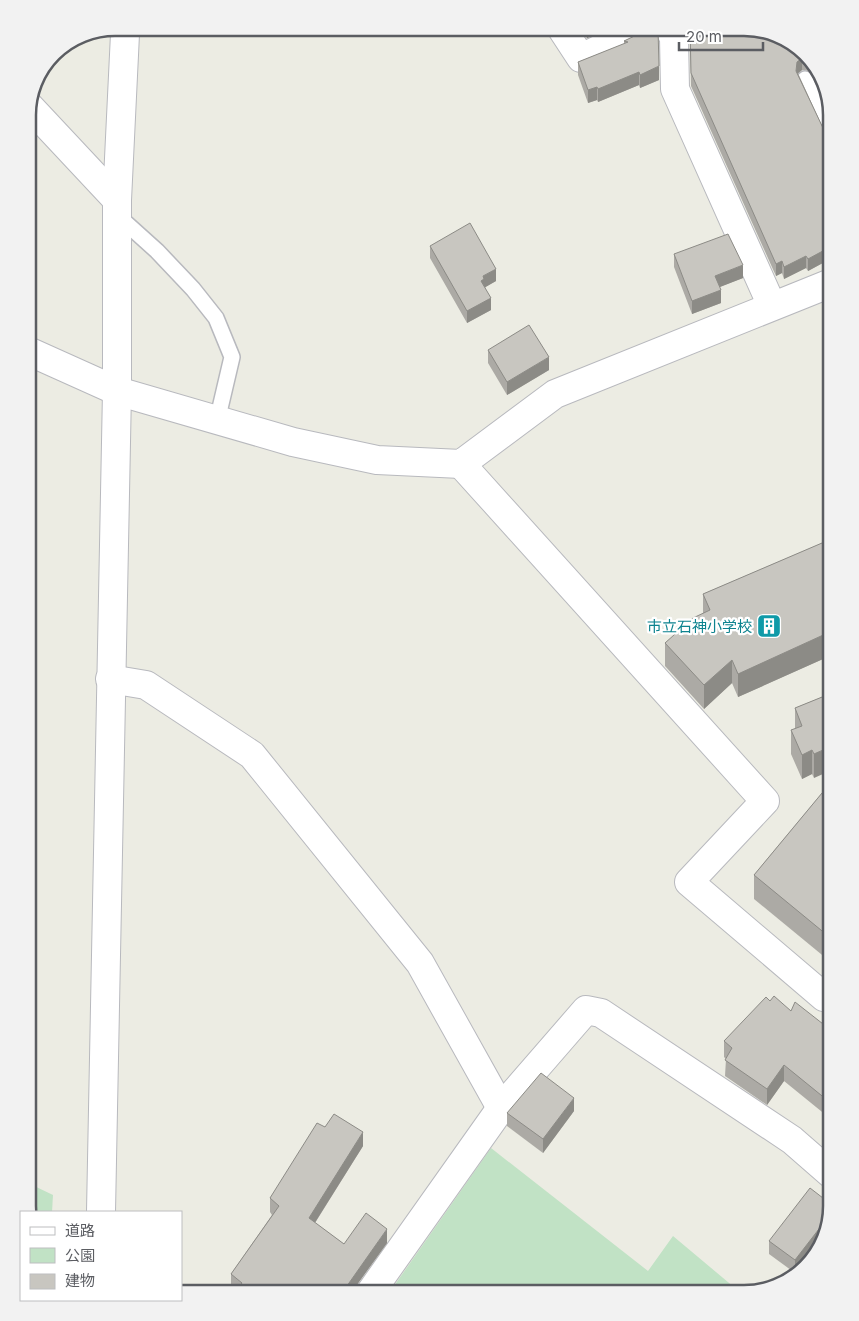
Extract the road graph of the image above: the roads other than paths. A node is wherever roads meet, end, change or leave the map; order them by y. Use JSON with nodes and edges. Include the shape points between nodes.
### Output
{"nodes":[{"id":1,"x":125,"y":36,"type":"edge"},
{"id":2,"x":566,"y":36,"type":"edge"},
{"id":3,"x":626,"y":36,"type":"edge"},
{"id":4,"x":673,"y":36,"type":"edge"},
{"id":5,"x":805,"y":79,"type":"dead end"},
{"id":6,"x":36,"y":114,"type":"edge"},
{"id":7,"x":823,"y":117,"type":"edge"},
{"id":8,"x":117,"y":207,"type":"junction"},
{"id":9,"x":823,"y":286,"type":"edge"},
{"id":10,"x":772,"y":306,"type":"junction"},
{"id":11,"x":36,"y":355,"type":"edge"},
{"id":12,"x":116,"y":391,"type":"junction"},
{"id":13,"x":217,"y":421,"type":"junction"},
{"id":14,"x":461,"y":464,"type":"junction"},
{"id":15,"x":110,"y":679,"type":"junction"},
{"id":16,"x":823,"y":996,"type":"edge"},
{"id":17,"x":501,"y":1108,"type":"junction"},
{"id":18,"x":823,"y":1166,"type":"edge"},
{"id":19,"x":101,"y":1211,"type":"edge"},
{"id":20,"x":376,"y":1285,"type":"edge"}],
"edges":[{"from":1,"to":8,"type":"street"},
{"from":2,"to":3,"type":"street","via":[[580,58]]},
{"from":4,"to":10,"type":"street","via":[[675,89]]},
{"from":5,"to":7,"type":"lane"},
{"from":6,"to":8,"type":"street"},
{"from":8,"to":12,"type":"street"},
{"from":8,"to":13,"type":"lane","via":[[216,318],[232,357]]},
{"from":9,"to":10,"type":"street"},
{"from":10,"to":14,"type":"street","via":[[555,394]]},
{"from":11,"to":12,"type":"street"},
{"from":12,"to":13,"type":"street"},
{"from":12,"to":15,"type":"street"},
{"from":13,"to":14,"type":"street","via":[[377,460]]},
{"from":14,"to":16,"type":"street","via":[[764,802],[689,882]]},
{"from":15,"to":17,"type":"street","via":[[146,685],[252,756],[420,963]]},
{"from":15,"to":19,"type":"street"},
{"from":17,"to":18,"type":"street","via":[[586,1010],[601,1013],[792,1140]]},
{"from":17,"to":20,"type":"street"}]}
